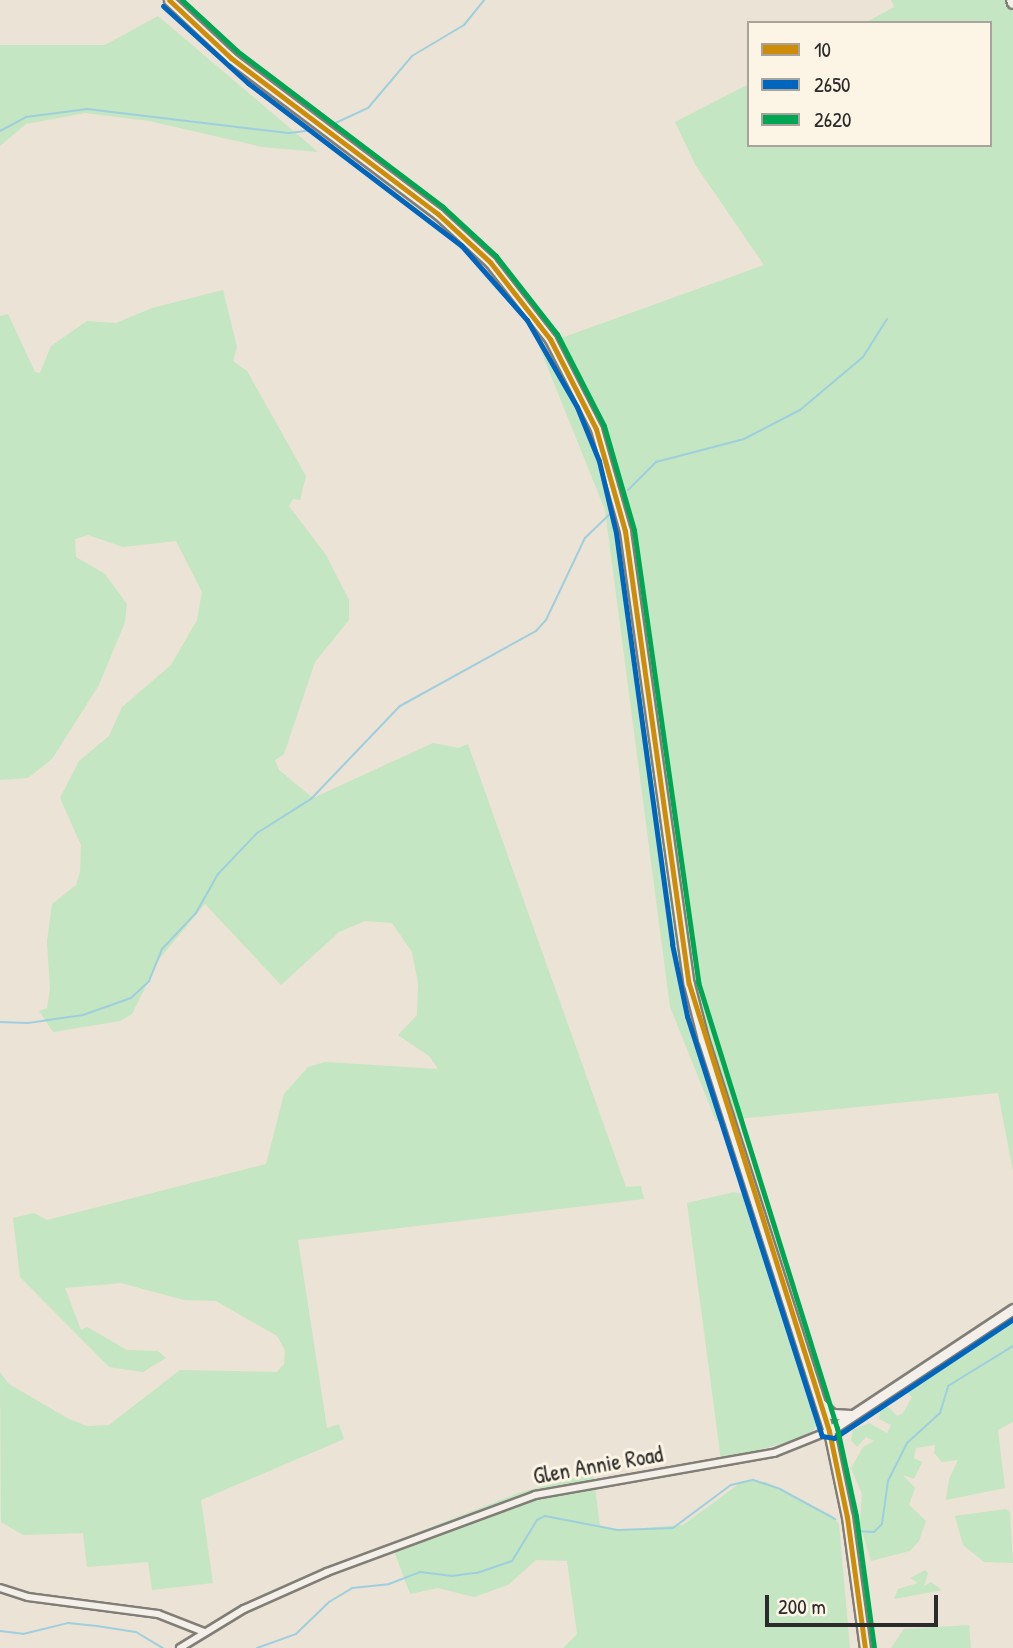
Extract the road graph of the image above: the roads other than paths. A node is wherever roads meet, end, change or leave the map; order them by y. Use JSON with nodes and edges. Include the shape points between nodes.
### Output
{"nodes":[{"id":1,"x":169,"y":0,"type":"edge"},
{"id":2,"x":1013,"y":1309,"type":"edge"},
{"id":3,"x":820,"y":1403,"type":"junction"},
{"id":4,"x":856,"y":1414,"type":"junction"},
{"id":5,"x":829,"y":1431,"type":"junction"},
{"id":6,"x":0,"y":1588,"type":"edge"},
{"id":7,"x":204,"y":1632,"type":"junction"},
{"id":8,"x":180,"y":1648,"type":"edge"},
{"id":9,"x":864,"y":1648,"type":"edge"}],
"edges":[{"from":1,"to":3,"type":"main road","via":[[221,50],[436,212],[490,262],[550,339],[596,429],[625,531],[692,994]]},
{"from":2,"to":4,"type":"main road","name":"Glen Annie Road"},
{"from":3,"to":4,"type":"main road","via":[[840,1417]]},
{"from":3,"to":5,"type":"main road"},
{"from":4,"to":5,"type":"main road","name":"Glen Annie Road"},
{"from":5,"to":7,"type":"street","name":"Glen Annie Road","via":[[774,1453],[535,1495],[327,1572]]},
{"from":5,"to":9,"type":"main road","via":[[847,1517]]},
{"from":6,"to":7,"type":"street","via":[[28,1597],[158,1614]]},
{"from":7,"to":8,"type":"street","name":"Glen Annie Road"}]}
